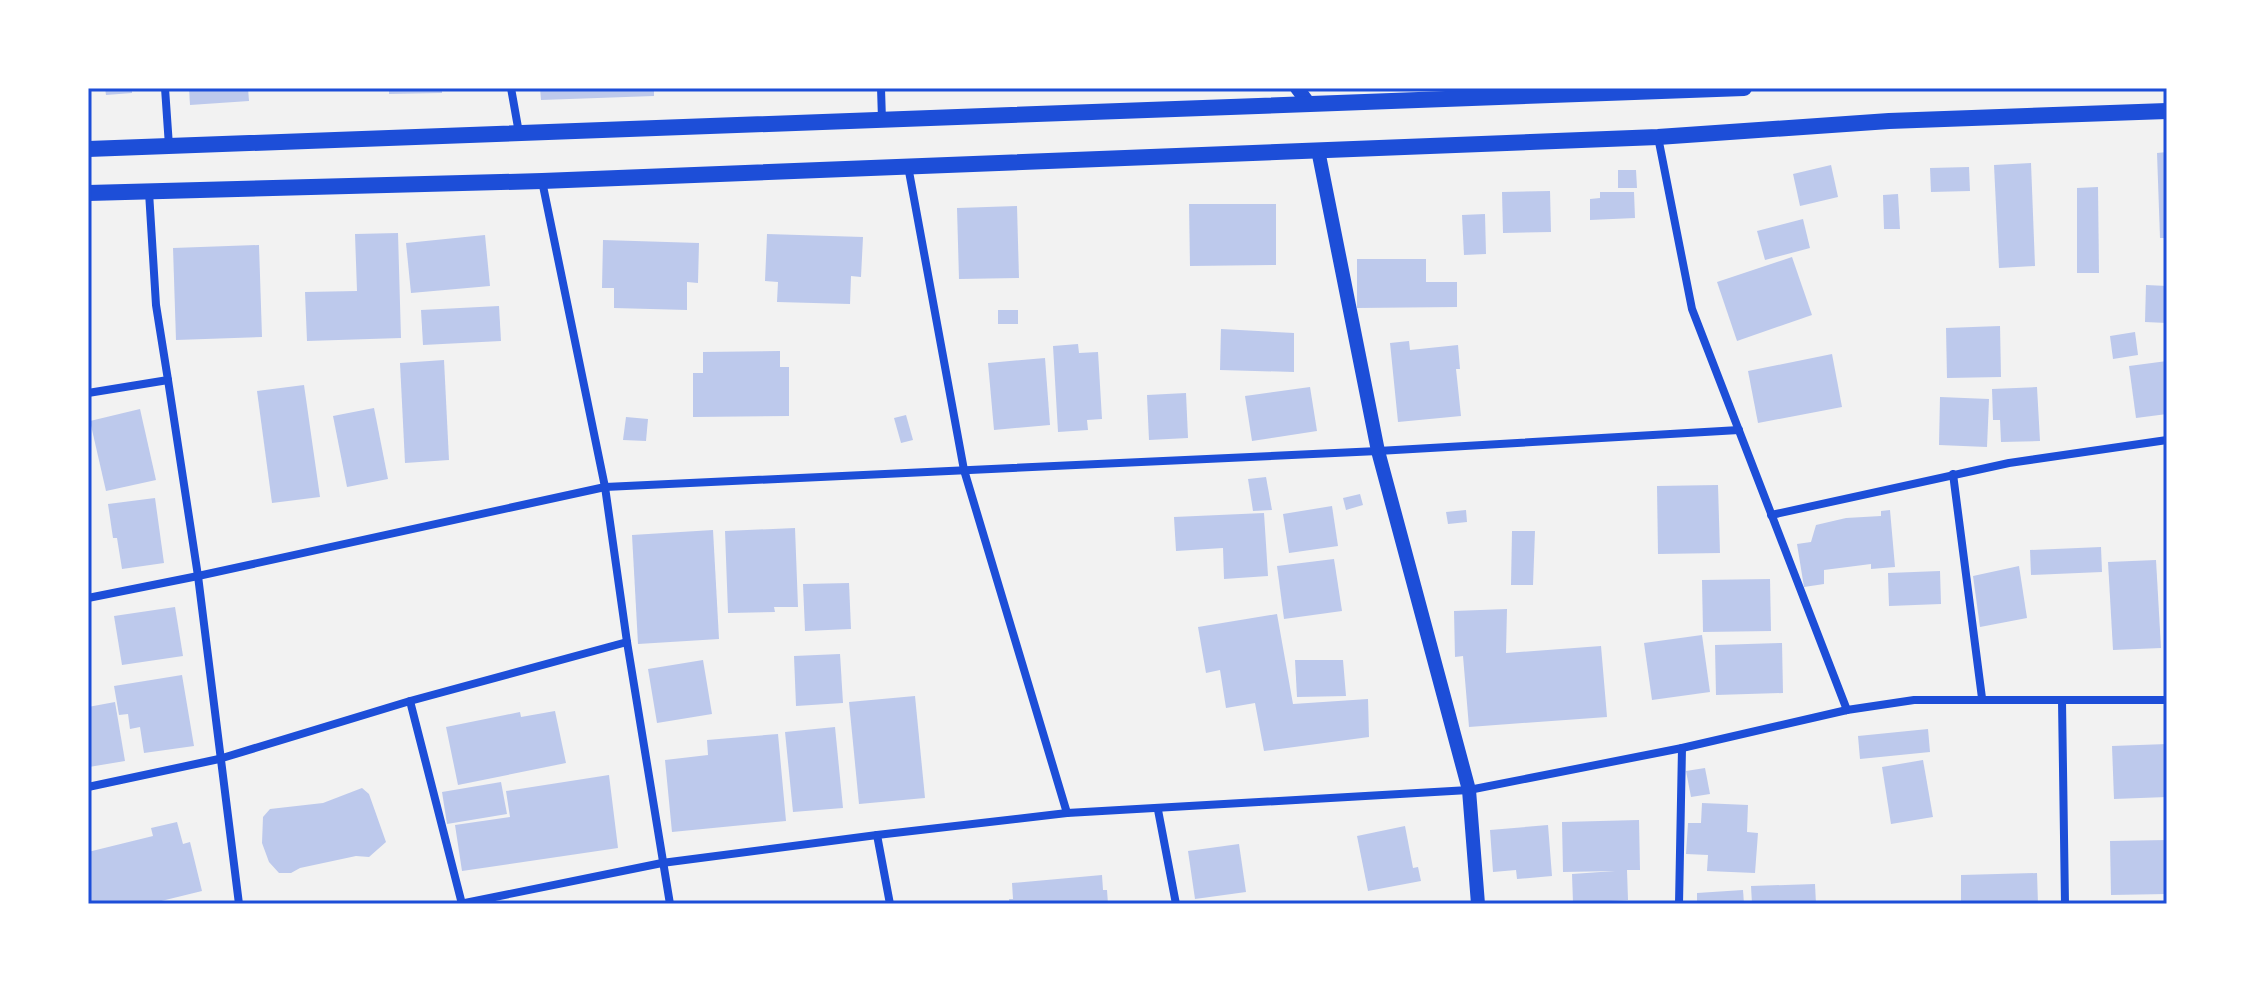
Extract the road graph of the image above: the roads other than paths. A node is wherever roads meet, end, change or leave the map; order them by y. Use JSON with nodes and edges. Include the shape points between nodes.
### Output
{"nodes":[{"id":1,"x":165,"y":88,"type":"edge"},
{"id":2,"x":511,"y":88,"type":"edge"},
{"id":3,"x":881,"y":88,"type":"edge"},
{"id":4,"x":1297,"y":88,"type":"edge"},
{"id":5,"x":1744,"y":88,"type":"edge"},
{"id":6,"x":1652,"y":90,"type":"edge"},
{"id":7,"x":1309,"y":104,"type":"junction"},
{"id":8,"x":2167,"y":111,"type":"edge"},
{"id":9,"x":882,"y":121,"type":"junction"},
{"id":10,"x":519,"y":133,"type":"junction"},
{"id":11,"x":1658,"y":137,"type":"junction"},
{"id":12,"x":169,"y":146,"type":"junction"},
{"id":13,"x":88,"y":149,"type":"edge"},
{"id":14,"x":1318,"y":150,"type":"junction"},
{"id":15,"x":908,"y":166,"type":"junction"},
{"id":16,"x":542,"y":181,"type":"junction"},
{"id":17,"x":149,"y":192,"type":"junction"},
{"id":18,"x":88,"y":193,"type":"edge"},
{"id":19,"x":168,"y":380,"type":"junction"},
{"id":20,"x":88,"y":393,"type":"edge"},
{"id":21,"x":1739,"y":430,"type":"junction"},
{"id":22,"x":2167,"y":440,"type":"edge"},
{"id":23,"x":1378,"y":451,"type":"junction"},
{"id":24,"x":964,"y":470,"type":"junction"},
{"id":25,"x":1953,"y":474,"type":"junction"},
{"id":26,"x":605,"y":487,"type":"junction"},
{"id":27,"x":1771,"y":515,"type":"junction"},
{"id":28,"x":198,"y":576,"type":"junction"},
{"id":29,"x":88,"y":598,"type":"edge"},
{"id":30,"x":627,"y":642,"type":"junction"},
{"id":31,"x":1982,"y":698,"type":"junction"},
{"id":32,"x":2167,"y":700,"type":"edge"},
{"id":33,"x":410,"y":701,"type":"junction"},
{"id":34,"x":2062,"y":701,"type":"junction"},
{"id":35,"x":1847,"y":710,"type":"junction"},
{"id":36,"x":1682,"y":748,"type":"junction"},
{"id":37,"x":219,"y":759,"type":"junction"},
{"id":38,"x":88,"y":787,"type":"edge"},
{"id":39,"x":1469,"y":790,"type":"junction"},
{"id":40,"x":1158,"y":810,"type":"junction"},
{"id":41,"x":1067,"y":813,"type":"junction"},
{"id":42,"x":877,"y":835,"type":"junction"},
{"id":43,"x":662,"y":863,"type":"junction"},
{"id":44,"x":239,"y":904,"type":"edge"},
{"id":45,"x":461,"y":904,"type":"edge"},
{"id":46,"x":670,"y":904,"type":"edge"},
{"id":47,"x":890,"y":904,"type":"edge"},
{"id":48,"x":1176,"y":904,"type":"edge"},
{"id":49,"x":1478,"y":904,"type":"edge"},
{"id":50,"x":1679,"y":904,"type":"edge"},
{"id":51,"x":2065,"y":904,"type":"edge"}],
"edges":[{"from":1,"to":12,"type":"street"},
{"from":2,"to":10,"type":"street"},
{"from":3,"to":9,"type":"street"},
{"from":4,"to":7,"type":"street"},
{"from":5,"to":6,"type":"main road"},
{"from":6,"to":7,"type":"main road"},
{"from":7,"to":9,"type":"main road"},
{"from":8,"to":11,"type":"main road","via":[[1889,121]]},
{"from":9,"to":10,"type":"main road"},
{"from":10,"to":12,"type":"main road"},
{"from":11,"to":14,"type":"main road"},
{"from":11,"to":21,"type":"street","via":[[1692,309]]},
{"from":12,"to":13,"type":"main road"},
{"from":14,"to":15,"type":"main road"},
{"from":14,"to":23,"type":"street"},
{"from":15,"to":16,"type":"main road"},
{"from":15,"to":24,"type":"street"},
{"from":16,"to":17,"type":"main road"},
{"from":16,"to":26,"type":"street"},
{"from":17,"to":18,"type":"main road"},
{"from":17,"to":19,"type":"street","via":[[156,305]]},
{"from":19,"to":20,"type":"street"},
{"from":19,"to":28,"type":"street"},
{"from":21,"to":23,"type":"street"},
{"from":21,"to":27,"type":"street"},
{"from":22,"to":25,"type":"street"},
{"from":23,"to":24,"type":"street"},
{"from":23,"to":39,"type":"street"},
{"from":24,"to":26,"type":"street"},
{"from":24,"to":41,"type":"street"},
{"from":25,"to":27,"type":"street"},
{"from":25,"to":31,"type":"street"},
{"from":26,"to":28,"type":"street"},
{"from":26,"to":30,"type":"street"},
{"from":27,"to":35,"type":"street"},
{"from":28,"to":29,"type":"street"},
{"from":28,"to":37,"type":"street"},
{"from":30,"to":33,"type":"street"},
{"from":30,"to":43,"type":"street"},
{"from":31,"to":34,"type":"street"},
{"from":31,"to":35,"type":"street","via":[[1914,700]]},
{"from":32,"to":34,"type":"street"},
{"from":33,"to":37,"type":"street"},
{"from":33,"to":45,"type":"street"},
{"from":34,"to":51,"type":"street"},
{"from":35,"to":36,"type":"street"},
{"from":36,"to":39,"type":"street"},
{"from":36,"to":50,"type":"street"},
{"from":37,"to":38,"type":"street"},
{"from":37,"to":44,"type":"street"},
{"from":39,"to":40,"type":"street"},
{"from":39,"to":49,"type":"street"},
{"from":40,"to":41,"type":"street"},
{"from":40,"to":48,"type":"street"},
{"from":41,"to":42,"type":"street"},
{"from":42,"to":43,"type":"street"},
{"from":42,"to":47,"type":"street"},
{"from":43,"to":45,"type":"street"},
{"from":43,"to":46,"type":"street"}]}
